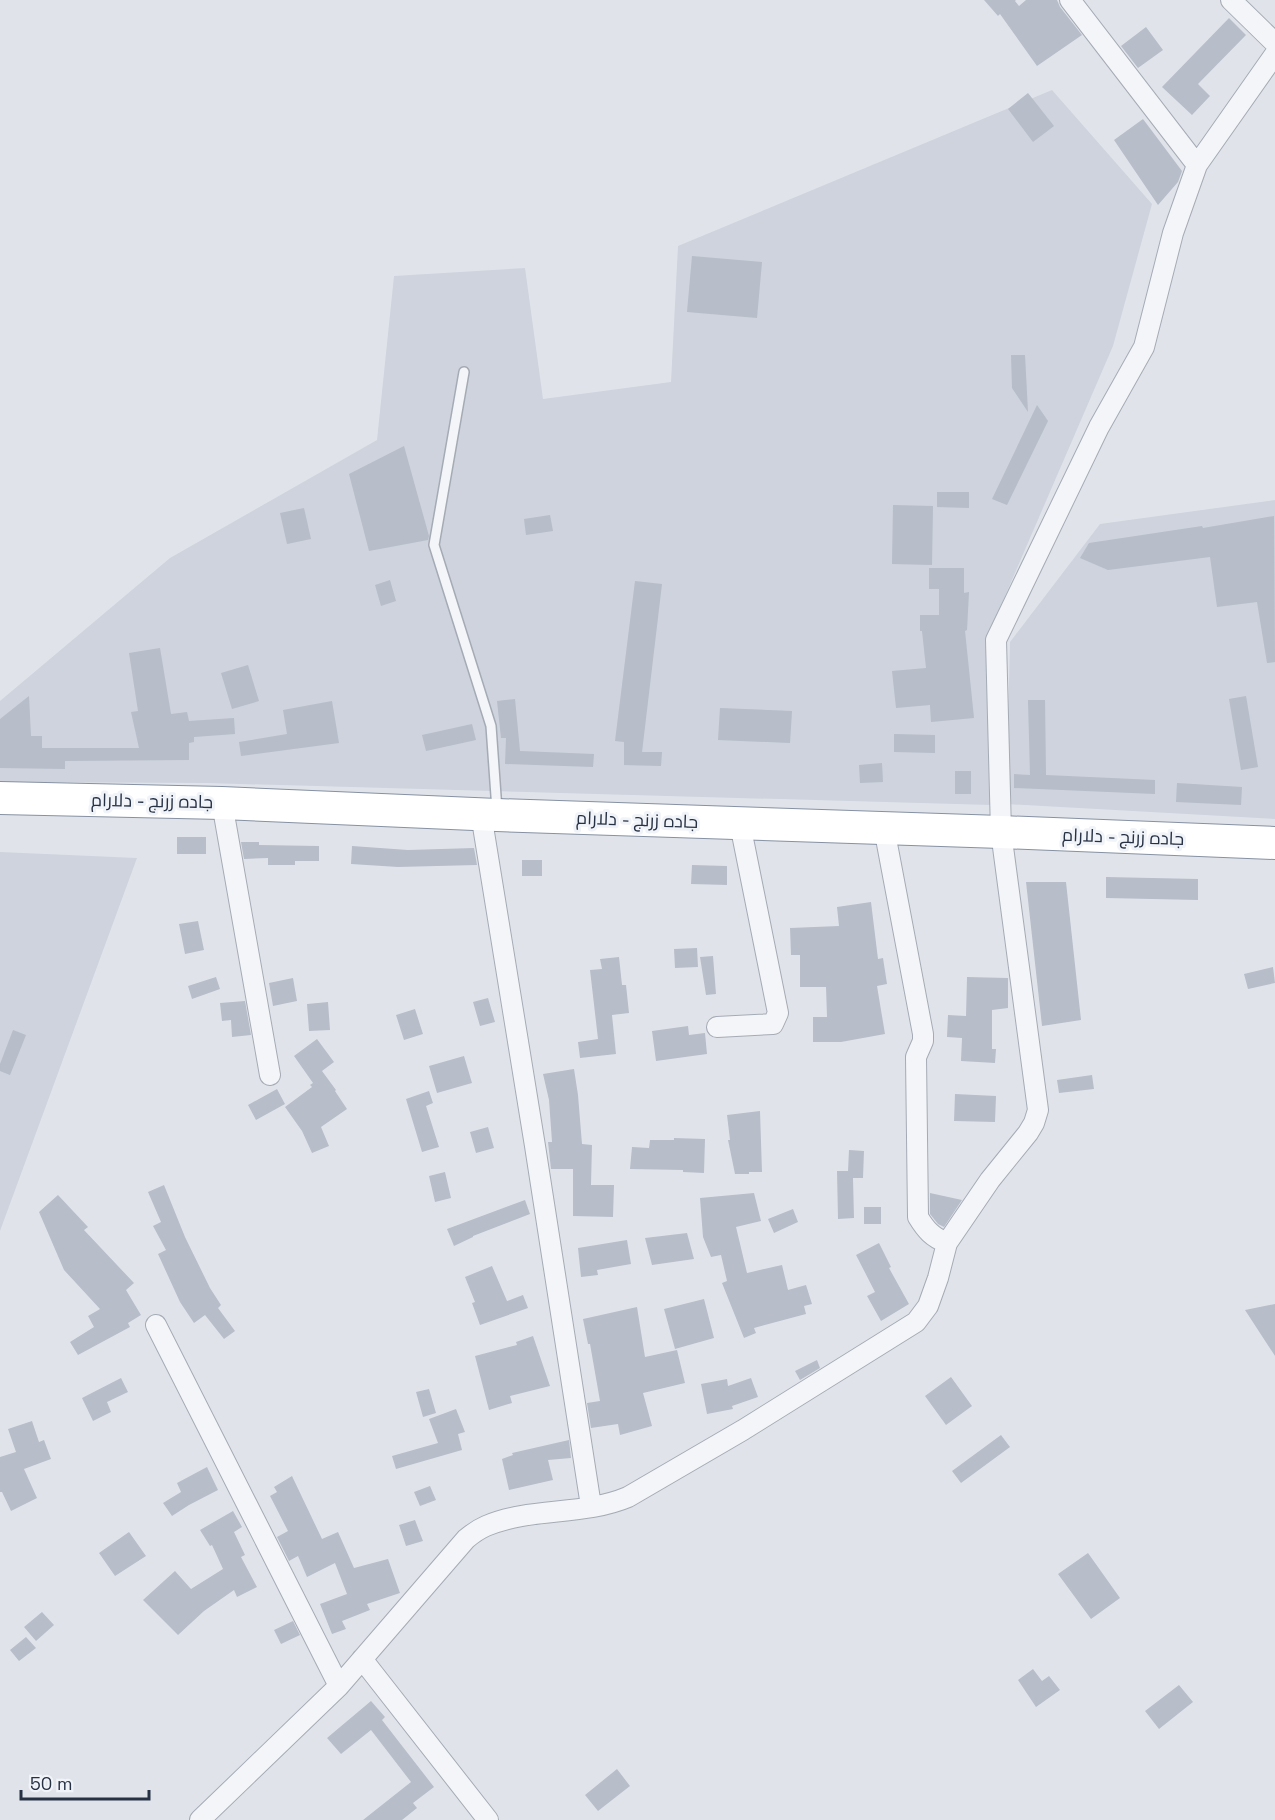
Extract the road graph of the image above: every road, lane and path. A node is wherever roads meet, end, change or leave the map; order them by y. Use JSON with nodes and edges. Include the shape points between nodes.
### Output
{"nodes":[{"id":1,"x":1070,"y":0,"type":"edge"},
{"id":2,"x":1231,"y":0,"type":"edge"},
{"id":3,"x":1275,"y":43,"type":"edge"},
{"id":4,"x":1275,"y":54,"type":"edge"},
{"id":5,"x":1197,"y":165,"type":"junction"},
{"id":6,"x":464,"y":372,"type":"dead end"},
{"id":7,"x":0,"y":798,"type":"edge"},
{"id":8,"x":222,"y":803,"type":"junction"},
{"id":9,"x":489,"y":815,"type":"junction"},
{"id":10,"x":740,"y":824,"type":"junction"},
{"id":11,"x":884,"y":828,"type":"junction"},
{"id":12,"x":1001,"y":832,"type":"junction"},
{"id":13,"x":1275,"y":843,"type":"edge"},
{"id":14,"x":717,"y":1027,"type":"dead end"},
{"id":15,"x":270,"y":1075,"type":"dead end"},
{"id":16,"x":946,"y":1243,"type":"junction"},
{"id":17,"x":156,"y":1325,"type":"dead end"},
{"id":18,"x":591,"y":1506,"type":"junction"},
{"id":19,"x":362,"y":1659,"type":"junction"},
{"id":20,"x":339,"y":1686,"type":"junction"},
{"id":21,"x":200,"y":1820,"type":"edge"},
{"id":22,"x":488,"y":1820,"type":"edge"}],
"edges":[{"from":1,"to":5,"type":"street"},
{"from":2,"to":3,"type":"street"},
{"from":4,"to":5,"type":"street"},
{"from":5,"to":12,"type":"street","via":[[1173,233],[1144,347],[1099,428],[996,640]]},
{"from":6,"to":9,"type":"lane","via":[[435,545],[491,726]]},
{"from":7,"to":8,"type":"highway","name":"جاده زرنج - دلارام"},
{"from":8,"to":9,"type":"highway","name":"جاده زرنج - دلارام"},
{"from":8,"to":15,"type":"street"},
{"from":9,"to":10,"type":"highway","name":"جاده زرنج - دلارام"},
{"from":9,"to":18,"type":"street"},
{"from":10,"to":11,"type":"highway","name":"جاده زرنج - دلارام"},
{"from":10,"to":14,"type":"street","via":[[778,1013],[773,1024]]},
{"from":11,"to":12,"type":"highway","name":"جاده زرنج - دلارام"},
{"from":11,"to":16,"type":"street","via":[[923,1034],[916,1057],[918,1217],[925,1229]]},
{"from":12,"to":13,"type":"highway","name":"جاده زرنج - دلارام"},
{"from":12,"to":16,"type":"street","via":[[1038,1110],[1028,1133]]},
{"from":16,"to":18,"type":"street","via":[[928,1306],[916,1322],[628,1497]]},
{"from":17,"to":20,"type":"street"},
{"from":18,"to":19,"type":"street","via":[[510,1518],[484,1526],[466,1539]]},
{"from":19,"to":20,"type":"street"},
{"from":19,"to":22,"type":"street"},
{"from":20,"to":21,"type":"street"}]}
